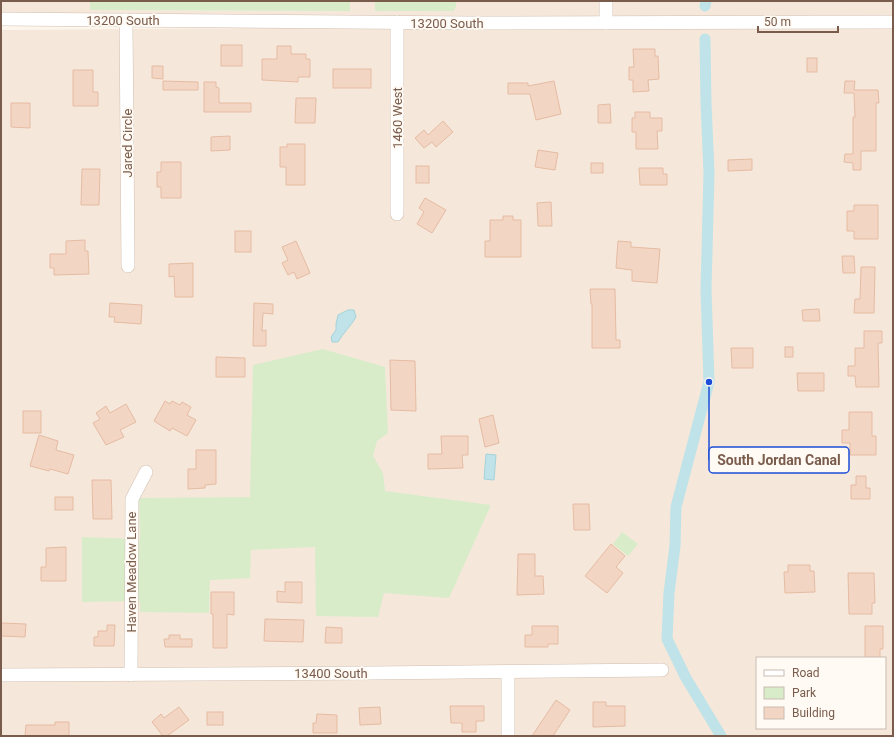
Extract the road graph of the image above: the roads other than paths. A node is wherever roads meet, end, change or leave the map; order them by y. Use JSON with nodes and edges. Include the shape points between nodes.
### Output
{"nodes":[{"id":1,"x":606,"y":1,"type":"edge"},
{"id":2,"x":1,"y":19,"type":"edge"},
{"id":3,"x":126,"y":20,"type":"junction"},
{"id":4,"x":397,"y":22,"type":"junction"},
{"id":5,"x":893,"y":22,"type":"edge"},
{"id":6,"x":606,"y":23,"type":"junction"},
{"id":7,"x":397,"y":214,"type":"dead end"},
{"id":8,"x":128,"y":266,"type":"dead end"},
{"id":9,"x":146,"y":472,"type":"dead end"},
{"id":10,"x":662,"y":670,"type":"dead end"},
{"id":11,"x":508,"y":672,"type":"junction"},
{"id":12,"x":1,"y":675,"type":"edge"},
{"id":13,"x":130,"y":675,"type":"junction"},
{"id":14,"x":508,"y":736,"type":"edge"}],
"edges":[{"from":1,"to":6,"type":"street"},
{"from":2,"to":3,"type":"street","name":"13200 South"},
{"from":3,"to":4,"type":"street","name":"13200 South"},
{"from":3,"to":8,"type":"street","name":"Jared Circle"},
{"from":4,"to":6,"type":"street","name":"13200 South"},
{"from":4,"to":7,"type":"street","name":"1460 West"},
{"from":5,"to":6,"type":"street","name":"13200 South"},
{"from":9,"to":13,"type":"street","name":"Haven Meadow Lane","via":[[132,499]]},
{"from":10,"to":11,"type":"street","name":"13400 South"},
{"from":11,"to":13,"type":"street","name":"13400 South"},
{"from":11,"to":14,"type":"street"},
{"from":12,"to":13,"type":"street","name":"13400 South"}]}
